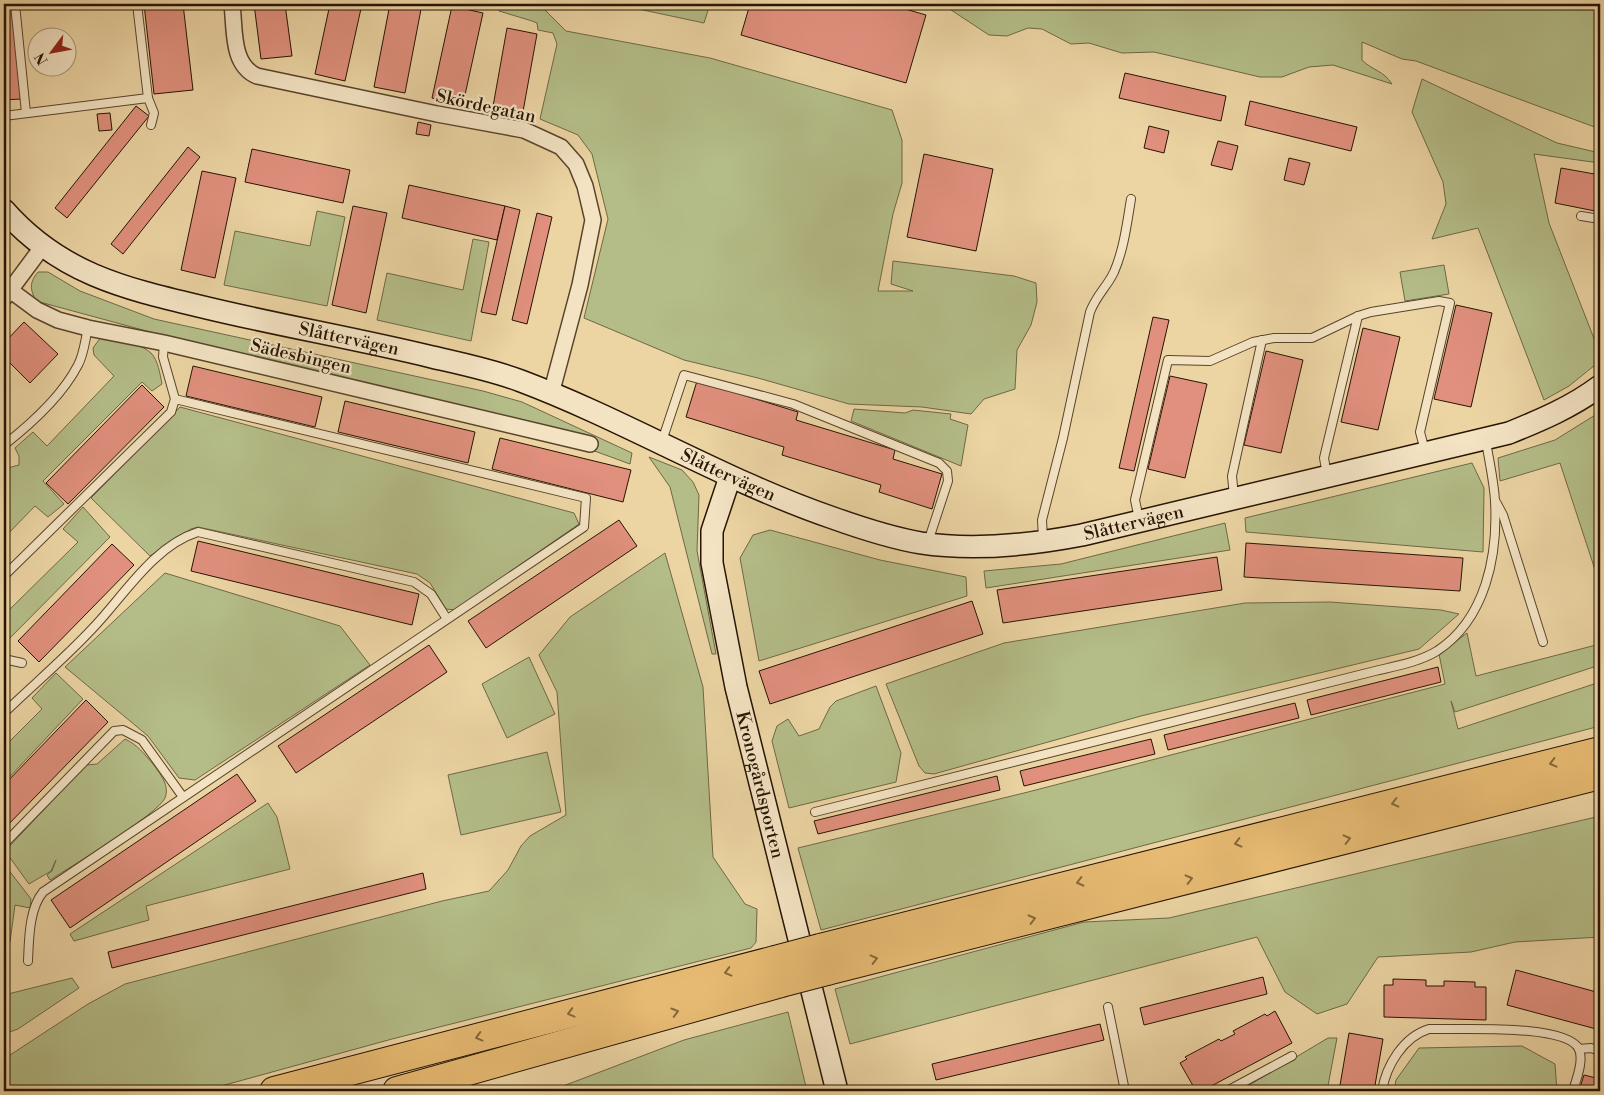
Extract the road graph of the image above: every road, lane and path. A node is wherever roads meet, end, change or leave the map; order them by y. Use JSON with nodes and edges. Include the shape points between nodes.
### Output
{"nodes":[{"id":1,"x":15,"y":4,"type":"edge"},
{"id":2,"x":137,"y":4,"type":"edge"},
{"id":3,"x":232,"y":4,"type":"edge"},
{"id":4,"x":148,"y":98,"type":"junction"},
{"id":5,"x":26,"y":113,"type":"junction"},
{"id":6,"x":4,"y":116,"type":"edge"},
{"id":7,"x":151,"y":125,"type":"dead end"},
{"id":8,"x":1131,"y":199,"type":"dead end"},
{"id":9,"x":4,"y":210,"type":"edge"},
{"id":10,"x":1581,"y":216,"type":"dead end"},
{"id":11,"x":1600,"y":219,"type":"edge"},
{"id":12,"x":43,"y":246,"type":"junction"},
{"id":13,"x":7,"y":294,"type":"edge"},
{"id":14,"x":1358,"y":316,"type":"junction"},
{"id":15,"x":88,"y":328,"type":"junction"},
{"id":16,"x":1262,"y":340,"type":"junction"},
{"id":17,"x":164,"y":343,"type":"junction"},
{"id":18,"x":1600,"y":386,"type":"edge"},
{"id":19,"x":551,"y":394,"type":"junction"},
{"id":20,"x":175,"y":399,"type":"junction"},
{"id":21,"x":1486,"y":439,"type":"junction"},
{"id":22,"x":590,"y":444,"type":"dead end"},
{"id":23,"x":661,"y":444,"type":"junction"},
{"id":24,"x":4,"y":445,"type":"edge"},
{"id":25,"x":1425,"y":454,"type":"junction"},
{"id":26,"x":730,"y":477,"type":"junction"},
{"id":27,"x":1327,"y":478,"type":"junction"},
{"id":28,"x":1235,"y":499,"type":"junction"},
{"id":29,"x":1495,"y":502,"type":"junction"},
{"id":30,"x":1139,"y":521,"type":"junction"},
{"id":31,"x":927,"y":543,"type":"junction"},
{"id":32,"x":1043,"y":543,"type":"junction"},
{"id":33,"x":4,"y":576,"type":"edge"},
{"id":34,"x":447,"y":619,"type":"junction"},
{"id":35,"x":1543,"y":642,"type":"dead end"},
{"id":36,"x":4,"y":659,"type":"edge"},
{"id":37,"x":22,"y":663,"type":"dead end"},
{"id":38,"x":4,"y":713,"type":"edge"},
{"id":39,"x":1600,"y":751,"type":"edge"},
{"id":40,"x":1600,"y":775,"type":"edge"},
{"id":41,"x":183,"y":797,"type":"junction"},
{"id":42,"x":815,"y":812,"type":"dead end"},
{"id":43,"x":4,"y":844,"type":"edge"},
{"id":44,"x":823,"y":959,"type":"junction"},
{"id":45,"x":28,"y":960,"type":"dead end"},
{"id":46,"x":778,"y":971,"type":"junction"},
{"id":47,"x":1108,"y":1007,"type":"dead end"},
{"id":48,"x":1578,"y":1049,"type":"junction"},
{"id":49,"x":1600,"y":1051,"type":"edge"},
{"id":50,"x":1292,"y":1056,"type":"dead end"},
{"id":51,"x":274,"y":1091,"type":"edge"},
{"id":52,"x":398,"y":1091,"type":"edge"},
{"id":53,"x":837,"y":1091,"type":"edge"},
{"id":54,"x":1125,"y":1091,"type":"edge"},
{"id":55,"x":1227,"y":1091,"type":"edge"},
{"id":56,"x":1382,"y":1091,"type":"edge"},
{"id":57,"x":1573,"y":1091,"type":"edge"}],
"edges":[{"from":1,"to":5,"type":"lane"},
{"from":2,"to":4,"type":"lane"},
{"from":3,"to":19,"type":"street","name":"Skördegatan","via":[[238,60],[246,72],[524,130],[562,147],[576,164],[593,220],[580,286]]},
{"from":4,"to":5,"type":"lane"},
{"from":4,"to":7,"type":"lane","via":[[154,114]]},
{"from":5,"to":6,"type":"lane"},
{"from":8,"to":32,"type":"lane","via":[[1120,256],[1090,312],[1064,438],[1042,520]]},
{"from":9,"to":12,"type":"street","name":"Slåttervägen"},
{"from":10,"to":11,"type":"lane"},
{"from":12,"to":13,"type":"street","name":"Sädesbingen"},
{"from":12,"to":19,"type":"street","name":"Slåttervägen","via":[[80,270],[136,292],[284,326],[360,339],[490,371]]},
{"from":13,"to":15,"type":"street","name":"Sädesbingen","via":[[58,320]]},
{"from":14,"to":16,"type":"lane","via":[[1312,338]]},
{"from":14,"to":25,"type":"lane","via":[[1439,301],[1450,303],[1420,432]]},
{"from":14,"to":27,"type":"lane","via":[[1324,458]]},
{"from":15,"to":17,"type":"street","name":"Sädesbingen"},
{"from":15,"to":24,"type":"lane","via":[[79,364],[67,384]]},
{"from":16,"to":28,"type":"lane","via":[[1232,476]]},
{"from":16,"to":30,"type":"lane","via":[[1210,362],[1168,360],[1135,500]]},
{"from":17,"to":20,"type":"lane","via":[[163,357]]},
{"from":17,"to":22,"type":"street","name":"Sädesbingen"},
{"from":18,"to":21,"type":"street","name":"Slåttervägen","via":[[1548,417]]},
{"from":19,"to":23,"type":"street","name":"Slåttervägen"},
{"from":20,"to":33,"type":"lane","via":[[171,412]]},
{"from":20,"to":34,"type":"lane","via":[[586,498],[584,527]]},
{"from":21,"to":25,"type":"street","name":"Slåttervägen"},
{"from":21,"to":29,"type":"lane"},
{"from":23,"to":26,"type":"street","name":"Slåttervägen"},
{"from":23,"to":31,"type":"lane","via":[[684,375],[794,404],[939,464],[947,471],[948,481]]},
{"from":25,"to":27,"type":"street","name":"Slåttervägen"},
{"from":26,"to":31,"type":"street","name":"Slåttervägen","via":[[868,530]]},
{"from":26,"to":53,"type":"street","name":"Kronogårdsporten","via":[[712,532],[712,563],[736,687]]},
{"from":27,"to":28,"type":"street","name":"Slåttervägen"},
{"from":28,"to":30,"type":"street","name":"Slåttervägen"},
{"from":29,"to":35,"type":"lane","via":[[1503,515]]},
{"from":29,"to":42,"type":"lane","via":[[1494,543],[1485,589],[1469,620],[1436,651],[1376,671]]},
{"from":30,"to":32,"type":"street","name":"Slåttervägen"},
{"from":31,"to":32,"type":"street","name":"Slåttervägen","via":[[999,546]]},
{"from":34,"to":38,"type":"lane","via":[[431,594],[414,582],[198,532],[173,546],[138,575],[93,628]]},
{"from":34,"to":41,"type":"lane"},
{"from":36,"to":37,"type":"lane"},
{"from":39,"to":44,"type":"highway","one_way":true},
{"from":44,"to":40,"type":"highway","one_way":true},
{"from":41,"to":43,"type":"lane","via":[[142,740],[123,730],[114,731]]},
{"from":41,"to":45,"type":"lane","via":[[43,892],[34,909]]},
{"from":44,"to":46,"type":"highway","bridge":true},
{"from":46,"to":51,"type":"highway","one_way":true},
{"from":52,"to":46,"type":"highway","one_way":true},
{"from":47,"to":54,"type":"lane"},
{"from":48,"to":49,"type":"lane"},
{"from":48,"to":56,"type":"lane","via":[[1567,1038],[1534,1031],[1429,1029],[1420,1032],[1390,1064]]},
{"from":48,"to":57,"type":"lane","via":[[1580,1064]]},
{"from":50,"to":55,"type":"lane"}]}
